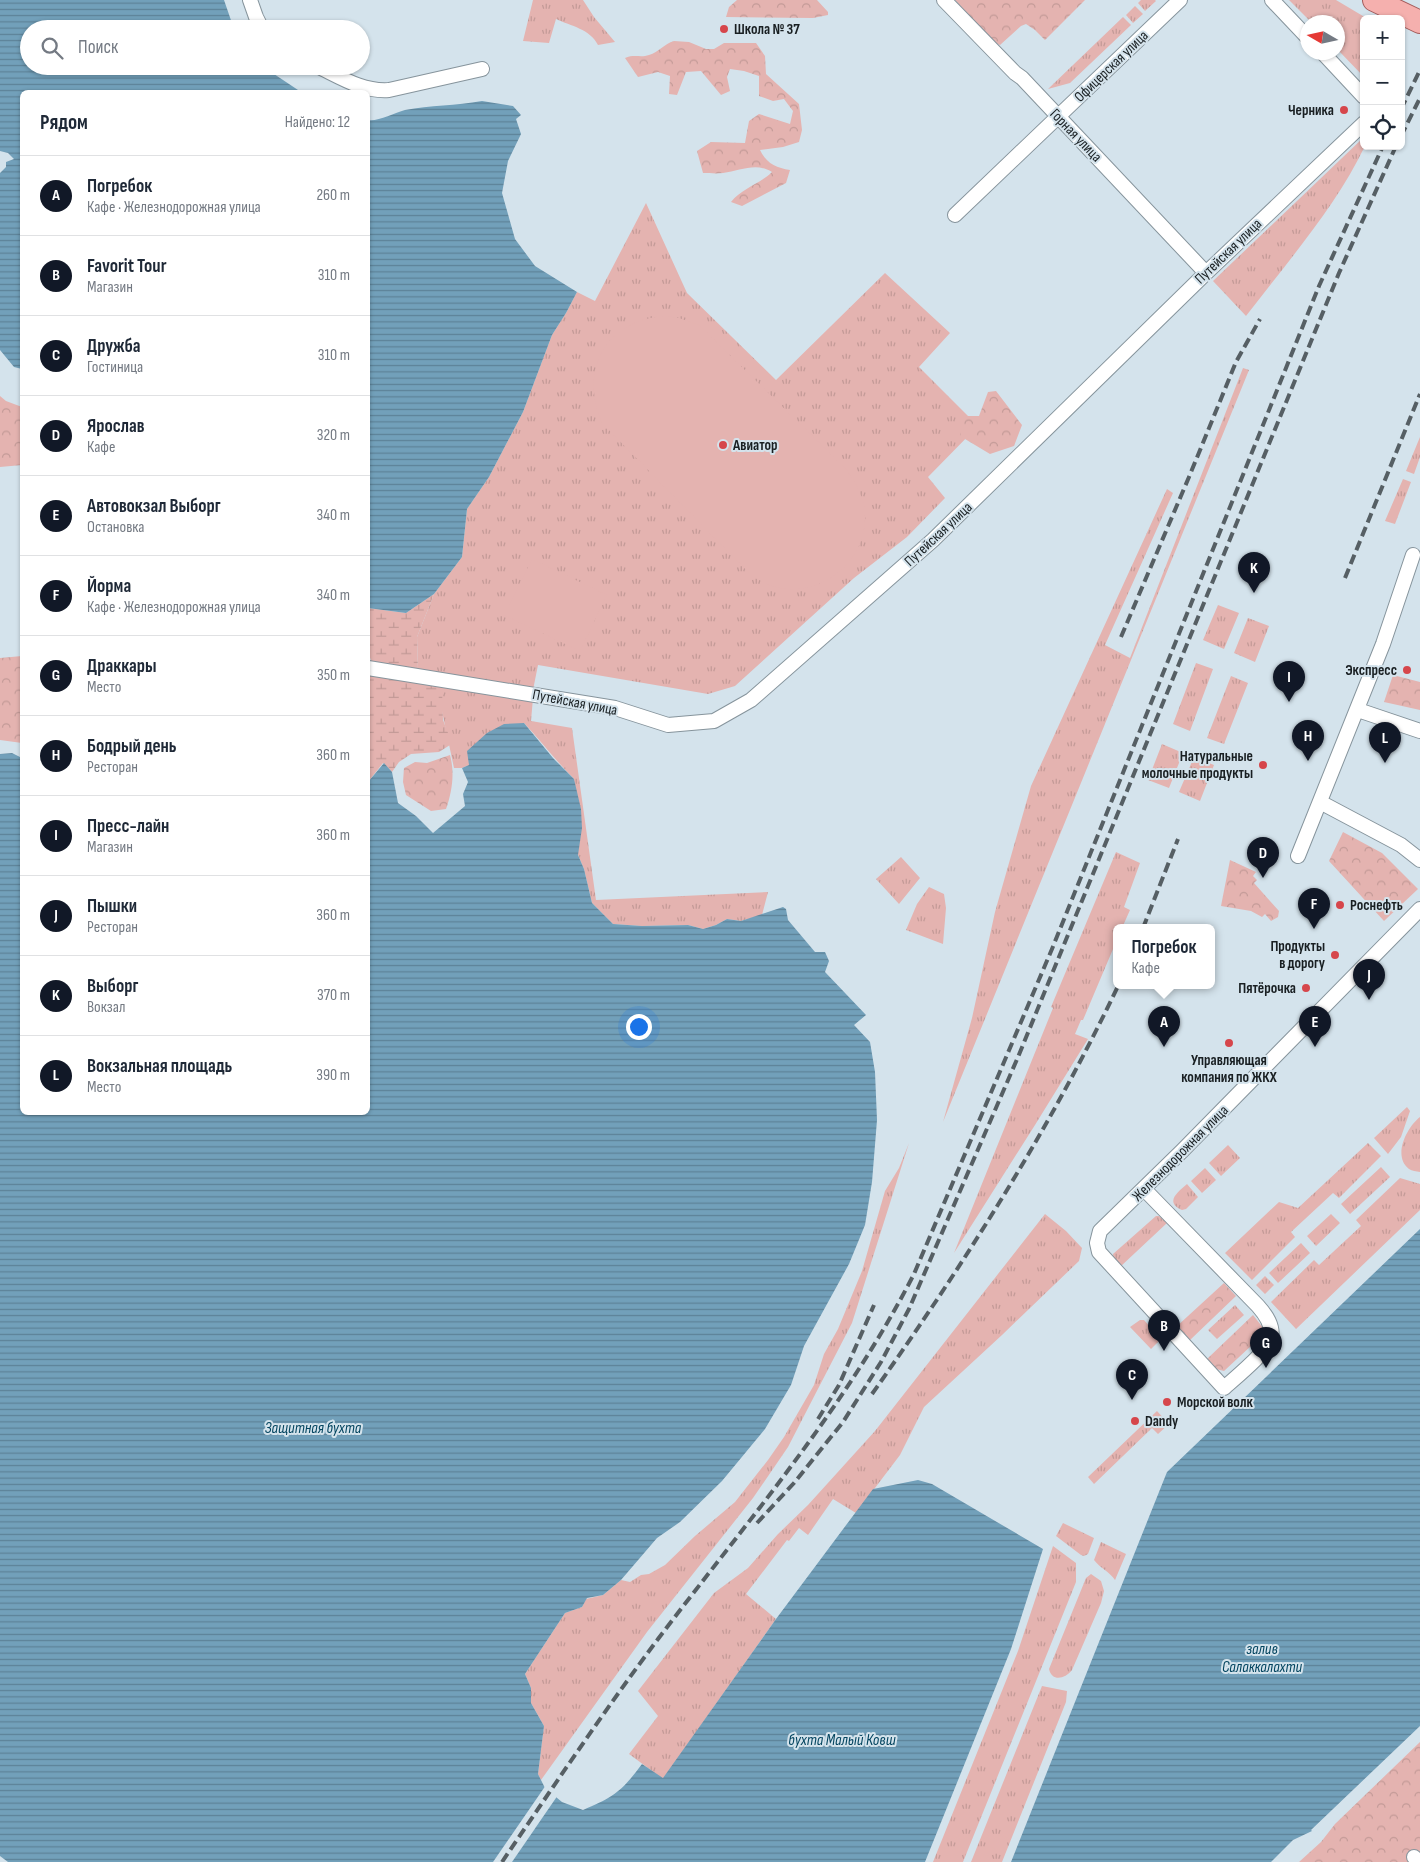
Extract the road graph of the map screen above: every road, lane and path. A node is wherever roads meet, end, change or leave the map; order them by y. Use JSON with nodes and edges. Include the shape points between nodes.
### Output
{"nodes":[{"id":1,"x":250,"y":0,"type":"edge"},
{"id":2,"x":944,"y":0,"type":"edge"},
{"id":3,"x":1180,"y":0,"type":"edge"},
{"id":4,"x":1272,"y":0,"type":"edge"},
{"id":5,"x":1374,"y":0,"type":"edge"},
{"id":6,"x":1400,"y":6,"type":"edge"},
{"id":7,"x":258,"y":20,"type":"edge"},
{"id":8,"x":1420,"y":22,"type":"edge"},
{"id":9,"x":1300,"y":30,"type":"edge"},
{"id":10,"x":1329,"y":60,"type":"edge"},
{"id":11,"x":482,"y":69,"type":"dead end"},
{"id":12,"x":336,"y":75,"type":"edge"},
{"id":13,"x":1360,"y":93,"type":"edge"},
{"id":14,"x":1058,"y":116,"type":"junction"},
{"id":15,"x":1360,"y":127,"type":"edge"},
{"id":16,"x":955,"y":215,"type":"dead end"},
{"id":17,"x":1206,"y":272,"type":"junction"},
{"id":18,"x":1413,"y":555,"type":"dead end"},
{"id":19,"x":370,"y":668,"type":"edge"},
{"id":20,"x":1358,"y":710,"type":"junction"},
{"id":21,"x":1420,"y":731,"type":"edge"},
{"id":22,"x":1320,"y":802,"type":"junction"},
{"id":23,"x":1298,"y":856,"type":"dead end"},
{"id":24,"x":1420,"y":860,"type":"edge"},
{"id":25,"x":1420,"y":909,"type":"edge"},
{"id":26,"x":1144,"y":1189,"type":"junction"}],
"edges":[{"from":1,"to":7,"type":"street"},
{"from":2,"to":14,"type":"street","name":"Горная улица"},
{"from":3,"to":14,"type":"street","name":"Офицерская улица"},
{"from":4,"to":9,"type":"street"},
{"from":5,"to":6,"type":"main road"},
{"from":6,"to":8,"type":"main road"},
{"from":10,"to":13,"type":"street"},
{"from":11,"to":12,"type":"street","via":[[375,91]]},
{"from":14,"to":16,"type":"street","name":"Офицерская улица"},
{"from":14,"to":17,"type":"street","name":"Горная улица"},
{"from":15,"to":17,"type":"street","name":"Путейская улица"},
{"from":17,"to":19,"type":"street","name":"Путейская улица","via":[[934,540],[751,700],[714,720],[668,725],[615,708]]},
{"from":18,"to":20,"type":"street"},
{"from":20,"to":21,"type":"street"},
{"from":20,"to":22,"type":"street"},
{"from":22,"to":23,"type":"street"},
{"from":22,"to":24,"type":"street","via":[[1401,845]]},
{"from":25,"to":26,"type":"street","name":"Железнодорожная улица"},
{"from":26,"to":26,"type":"street","name":"Железнодорожная улица","via":[[1266,1316],[1271,1326],[1271,1339],[1264,1350],[1224,1388],[1099,1252],[1100,1231]]}]}
